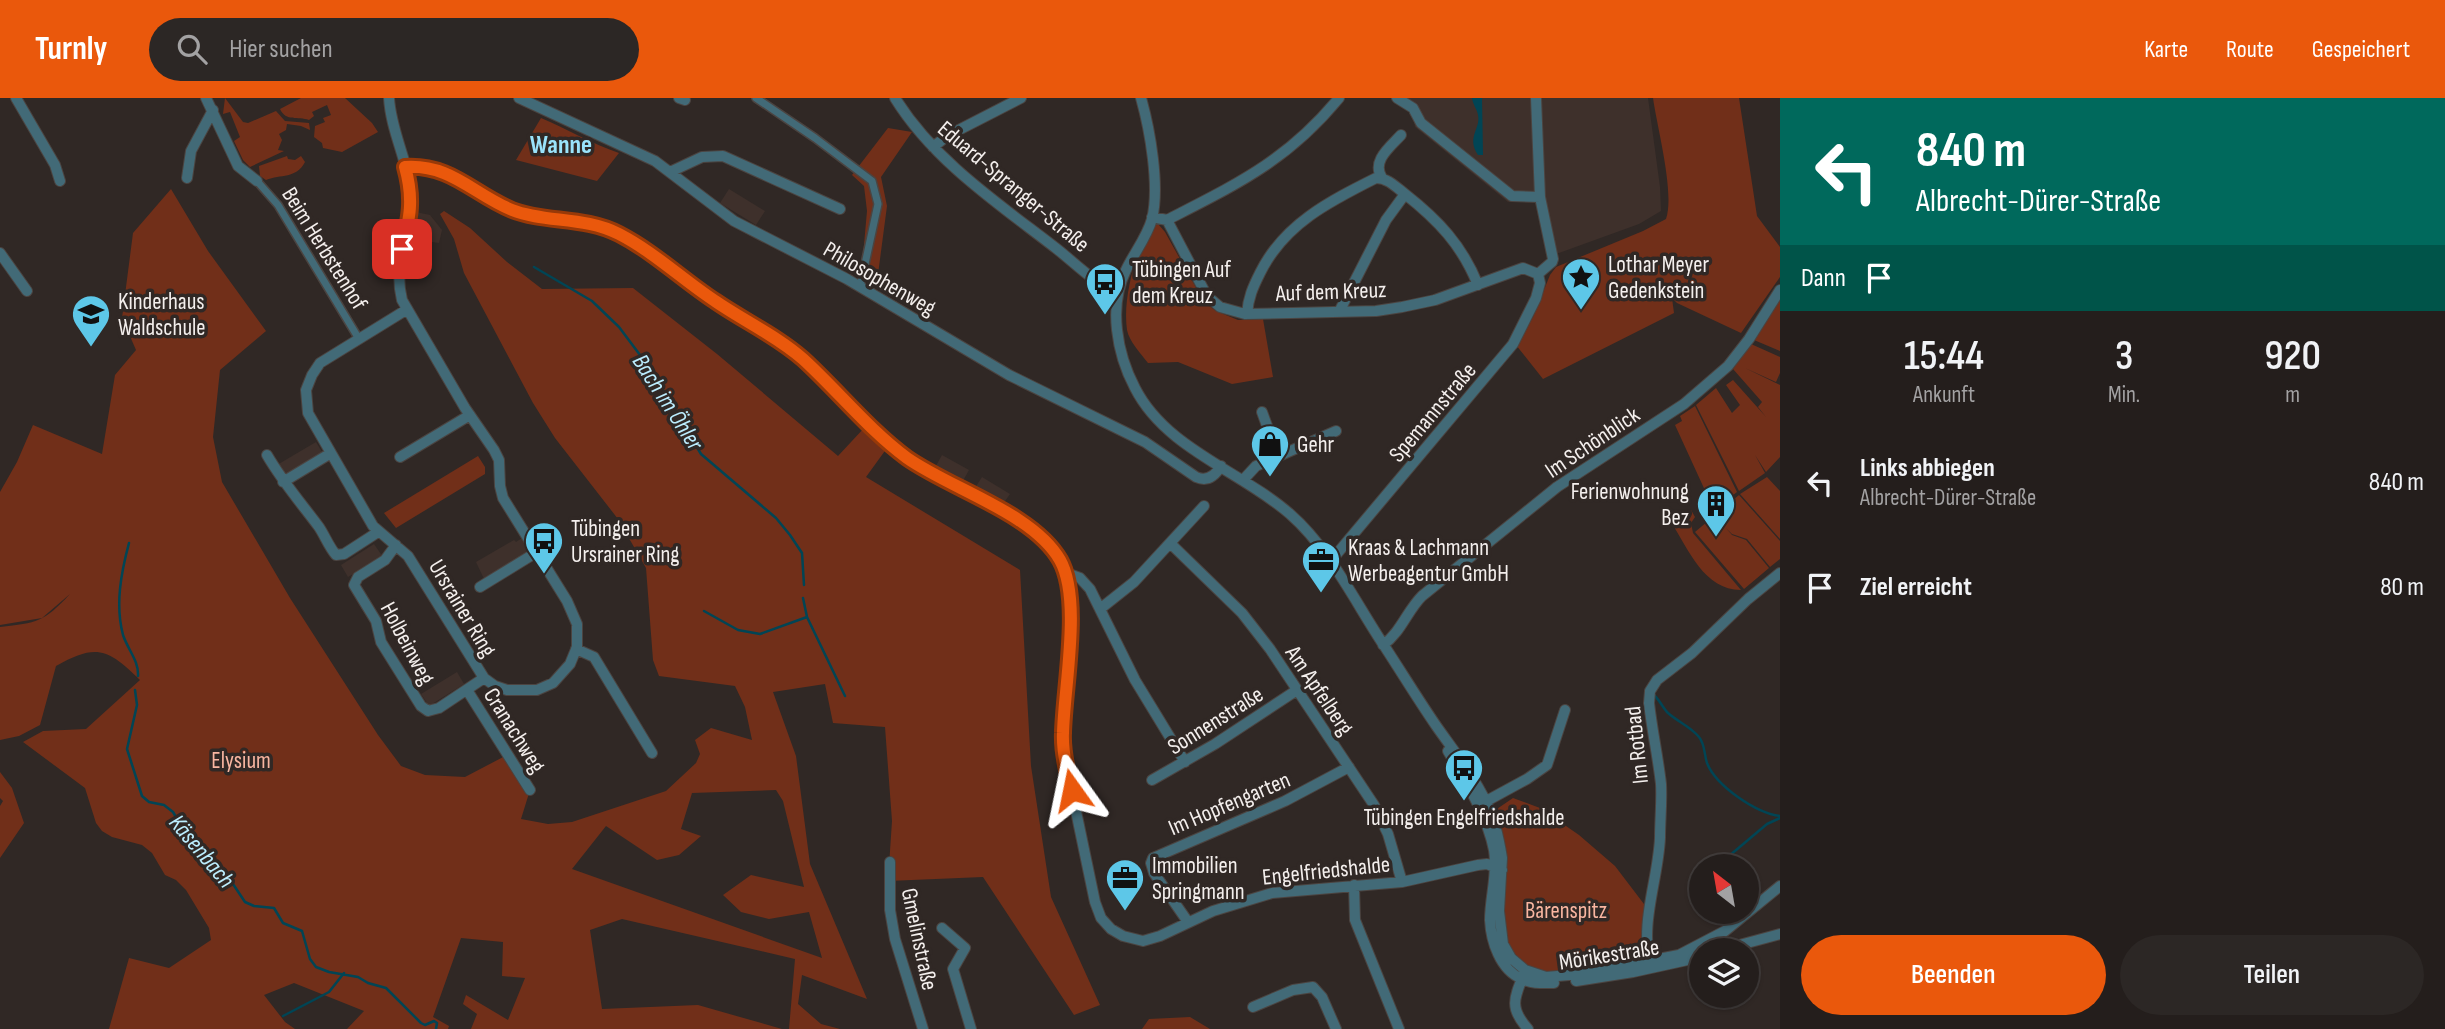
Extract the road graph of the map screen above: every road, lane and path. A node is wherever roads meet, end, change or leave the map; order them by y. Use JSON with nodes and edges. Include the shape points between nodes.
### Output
{"nodes":[{"id":1,"x":16,"y":98,"type":"edge"},
{"id":2,"x":206,"y":98,"type":"edge"},
{"id":3,"x":389,"y":98,"type":"edge"},
{"id":4,"x":519,"y":98,"type":"edge"},
{"id":5,"x":755,"y":98,"type":"edge"},
{"id":6,"x":895,"y":98,"type":"edge"},
{"id":7,"x":1021,"y":98,"type":"edge"},
{"id":8,"x":1141,"y":98,"type":"edge"},
{"id":9,"x":1339,"y":98,"type":"edge"},
{"id":10,"x":1397,"y":98,"type":"edge"},
{"id":11,"x":1536,"y":98,"type":"edge"},
{"id":12,"x":213,"y":110,"type":"junction"},
{"id":13,"x":1401,"y":135,"type":"dead end"},
{"id":14,"x":933,"y":147,"type":"junction"},
{"id":15,"x":405,"y":167,"type":"junction"},
{"id":16,"x":670,"y":172,"type":"junction"},
{"id":17,"x":187,"y":178,"type":"dead end"},
{"id":18,"x":1382,"y":178,"type":"junction"},
{"id":19,"x":60,"y":181,"type":"dead end"},
{"id":20,"x":257,"y":181,"type":"joint"},
{"id":21,"x":1405,"y":194,"type":"junction"},
{"id":22,"x":1540,"y":197,"type":"junction"},
{"id":23,"x":840,"y":209,"type":"dead end"},
{"id":24,"x":1152,"y":217,"type":"junction"},
{"id":25,"x":1167,"y":220,"type":"junction"},
{"id":26,"x":0,"y":253,"type":"edge"},
{"id":27,"x":1538,"y":275,"type":"junction"},
{"id":28,"x":1478,"y":285,"type":"junction"},
{"id":29,"x":860,"y":287,"type":"junction"},
{"id":30,"x":1780,"y":290,"type":"edge"},
{"id":31,"x":27,"y":291,"type":"dead end"},
{"id":32,"x":1118,"y":293,"type":"junction"},
{"id":33,"x":406,"y":310,"type":"junction"},
{"id":34,"x":1340,"y":310,"type":"junction"},
{"id":35,"x":1247,"y":314,"type":"junction"},
{"id":36,"x":359,"y":339,"type":"junction"},
{"id":37,"x":1262,"y":412,"type":"dead end"},
{"id":38,"x":470,"y":415,"type":"junction"},
{"id":39,"x":1336,"y":430,"type":"dead end"},
{"id":40,"x":331,"y":453,"type":"junction"},
{"id":41,"x":267,"y":455,"type":"dead end"},
{"id":42,"x":1278,"y":456,"type":"junction"},
{"id":43,"x":400,"y":457,"type":"dead end"},
{"id":44,"x":1221,"y":467,"type":"junction"},
{"id":45,"x":1243,"y":480,"type":"junction"},
{"id":46,"x":283,"y":482,"type":"junction"},
{"id":47,"x":1204,"y":506,"type":"dead end"},
{"id":48,"x":379,"y":532,"type":"junction"},
{"id":49,"x":1171,"y":544,"type":"junction"},
{"id":50,"x":396,"y":545,"type":"junction"},
{"id":51,"x":537,"y":552,"type":"junction"},
{"id":52,"x":1330,"y":562,"type":"junction"},
{"id":53,"x":1066,"y":573,"type":"junction"},
{"id":54,"x":1780,"y":573,"type":"edge"},
{"id":55,"x":480,"y":587,"type":"dead end"},
{"id":56,"x":1100,"y":609,"type":"junction"},
{"id":57,"x":1384,"y":645,"type":"junction"},
{"id":58,"x":576,"y":649,"type":"junction"},
{"id":59,"x":484,"y":678,"type":"junction"},
{"id":60,"x":467,"y":690,"type":"junction"},
{"id":61,"x":1297,"y":691,"type":"junction"},
{"id":62,"x":1565,"y":710,"type":"dead end"},
{"id":63,"x":652,"y":752,"type":"dead end"},
{"id":64,"x":1185,"y":762,"type":"junction"},
{"id":65,"x":1349,"y":767,"type":"junction"},
{"id":66,"x":1152,"y":780,"type":"dead end"},
{"id":67,"x":530,"y":790,"type":"dead end"},
{"id":68,"x":1482,"y":803,"type":"junction"},
{"id":69,"x":890,"y":862,"type":"dead end"},
{"id":70,"x":1500,"y":866,"type":"junction"},
{"id":71,"x":1402,"y":882,"type":"junction"},
{"id":72,"x":1354,"y":885,"type":"junction"},
{"id":73,"x":1780,"y":886,"type":"edge"},
{"id":74,"x":1188,"y":922,"type":"junction"},
{"id":75,"x":942,"y":928,"type":"dead end"},
{"id":76,"x":1726,"y":931,"type":"junction"},
{"id":77,"x":1780,"y":934,"type":"edge"},
{"id":78,"x":1724,"y":938,"type":"edge"},
{"id":79,"x":1759,"y":939,"type":"edge"},
{"id":80,"x":1689,"y":959,"type":"edge"},
{"id":81,"x":1651,"y":965,"type":"junction"},
{"id":82,"x":1523,"y":975,"type":"junction"},
{"id":83,"x":1253,"y":1007,"type":"dead end"},
{"id":84,"x":921,"y":1027,"type":"edge"},
{"id":85,"x":971,"y":1029,"type":"edge"},
{"id":86,"x":1336,"y":1029,"type":"edge"},
{"id":87,"x":1399,"y":1029,"type":"edge"},
{"id":88,"x":1528,"y":1029,"type":"edge"}],
"edges":[{"from":1,"to":19,"type":"street"},
{"from":2,"to":12,"type":"street","name":"Beim Herbstenhof"},
{"from":3,"to":15,"type":"street"},
{"from":4,"to":16,"type":"street","name":"Philosophenweg","via":[[634,150]]},
{"from":5,"to":29,"type":"street","via":[[872,181],[878,204]]},
{"from":6,"to":14,"type":"street","name":"Eduard-Spranger-Straße"},
{"from":7,"to":14,"type":"street"},
{"from":8,"to":24,"type":"street","via":[[1153,180]]},
{"from":9,"to":25,"type":"street","via":[[1299,140],[1261,170]]},
{"from":10,"to":22,"type":"street","via":[[1512,196]]},
{"from":11,"to":22,"type":"street"},
{"from":12,"to":17,"type":"street","via":[[191,151]]},
{"from":12,"to":20,"type":"street","name":"Beim Herbstenhof","via":[[238,166]]},
{"from":13,"to":18,"type":"street","via":[[1379,160]]},
{"from":14,"to":32,"type":"street","name":"Eduard-Spranger-Straße","via":[[1017,218]]},
{"from":15,"to":33,"type":"street","via":[[411,208],[397,275]]},
{"from":15,"to":53,"type":"street","name":"Engelfriedshalde","via":[[446,172],[516,211],[589,223],[632,242],[792,350],[907,458],[1034,532],[1055,552]]},
{"from":16,"to":23,"type":"street","via":[[702,157],[723,156]]},
{"from":16,"to":29,"type":"street","name":"Philosophenweg","via":[[734,221]]},
{"from":18,"to":21,"type":"street"},
{"from":18,"to":35,"type":"street","via":[[1328,202],[1290,230],[1269,254],[1251,292]]},
{"from":20,"to":36,"type":"street","name":"Beim Herbstenhof","via":[[278,205]]},
{"from":21,"to":28,"type":"street","via":[[1449,233]]},
{"from":21,"to":34,"type":"street","via":[[1386,220]]},
{"from":22,"to":27,"type":"street","name":"Spemannstraße","via":[[1553,259]]},
{"from":24,"to":25,"type":"street"},
{"from":24,"to":32,"type":"street"},
{"from":25,"to":35,"type":"street","name":"Auf dem Kreuz","via":[[1207,296],[1220,307]]},
{"from":26,"to":31,"type":"street"},
{"from":27,"to":28,"type":"street","name":"Auf dem Kreuz","via":[[1523,268]]},
{"from":27,"to":52,"type":"street","name":"Spemannstraße","via":[[1536,298],[1513,344]]},
{"from":28,"to":34,"type":"street","name":"Auf dem Kreuz","via":[[1402,307]]},
{"from":29,"to":44,"type":"street","name":"Philosophenweg","via":[[1009,375],[1144,441],[1196,477],[1213,477]]},
{"from":30,"to":57,"type":"street","name":"Im Schönblick","via":[[1728,366],[1684,404],[1557,487],[1422,596]]},
{"from":32,"to":44,"type":"street","via":[[1119,340],[1138,395],[1167,428]]},
{"from":33,"to":36,"type":"street","name":"Ursrainer Ring"},
{"from":33,"to":38,"type":"street"},
{"from":34,"to":35,"type":"street","name":"Auf dem Kreuz"},
{"from":36,"to":40,"type":"street","name":"Ursrainer Ring","via":[[320,363],[306,390],[308,412]]},
{"from":37,"to":42,"type":"street"},
{"from":38,"to":43,"type":"street"},
{"from":38,"to":51,"type":"street","via":[[498,458],[502,496]]},
{"from":39,"to":42,"type":"street"},
{"from":40,"to":46,"type":"street"},
{"from":40,"to":48,"type":"street","name":"Ursrainer Ring"},
{"from":41,"to":46,"type":"street"},
{"from":42,"to":45,"type":"street","via":[[1256,466]]},
{"from":44,"to":45,"type":"street"},
{"from":45,"to":52,"type":"street","via":[[1292,516]]},
{"from":46,"to":48,"type":"street","via":[[336,555]]},
{"from":47,"to":49,"type":"street"},
{"from":48,"to":50,"type":"street","name":"Ursrainer Ring"},
{"from":49,"to":56,"type":"street"},
{"from":49,"to":61,"type":"street","name":"Am Apfelberg","via":[[1247,619]]},
{"from":50,"to":59,"type":"street","name":"Ursrainer Ring","via":[[411,560]]},
{"from":50,"to":60,"type":"street","name":"Holbeinweg","via":[[354,585],[376,621],[381,642],[423,709],[439,708]]},
{"from":51,"to":55,"type":"street"},
{"from":51,"to":58,"type":"street","via":[[575,615]]},
{"from":52,"to":57,"type":"street"},
{"from":53,"to":56,"type":"street","via":[[1086,582]]},
{"from":53,"to":74,"type":"street","name":"Engelfriedshalde","via":[[1071,608],[1064,754],[1098,912],[1117,933],[1143,941]]},
{"from":54,"to":81,"type":"street","name":"Im Rotbad","via":[[1650,691],[1661,785],[1657,868],[1648,925]]},
{"from":56,"to":64,"type":"street","via":[[1135,680]]},
{"from":57,"to":68,"type":"street"},
{"from":58,"to":59,"type":"street","name":"Ursrainer Ring","via":[[565,671],[541,690],[507,690]]},
{"from":58,"to":63,"type":"street","via":[[594,657]]},
{"from":59,"to":60,"type":"street","name":"Holbeinweg"},
{"from":60,"to":67,"type":"street","name":"Cranachweg"},
{"from":61,"to":64,"type":"street","name":"Sonnenstraße"},
{"from":61,"to":65,"type":"street","name":"Am Apfelberg"},
{"from":62,"to":68,"type":"street","via":[[1547,765]]},
{"from":64,"to":66,"type":"street","name":"Sonnenstraße"},
{"from":65,"to":71,"type":"street","name":"Am Apfelberg","via":[[1381,819]]},
{"from":65,"to":74,"type":"street","name":"Im Hopfengarten","via":[[1285,801],[1153,858],[1154,873]]},
{"from":68,"to":70,"type":"street"},
{"from":69,"to":84,"type":"street","name":"Gmelinstraße","via":[[890,910]]},
{"from":70,"to":71,"type":"street","name":"Engelfriedshalde","via":[[1478,865]]},
{"from":70,"to":82,"type":"street","via":[[1501,933]]},
{"from":71,"to":72,"type":"street","name":"Engelfriedshalde"},
{"from":72,"to":74,"type":"street","name":"Engelfriedshalde","via":[[1272,893]]},
{"from":72,"to":87,"type":"street","via":[[1355,920]]},
{"from":73,"to":76,"type":"street"},
{"from":75,"to":85,"type":"street","via":[[965,948],[953,969]]},
{"from":76,"to":78,"type":"street"},
{"from":76,"to":81,"type":"street"},
{"from":77,"to":79,"type":"street"},
{"from":80,"to":81,"type":"street","name":"Mörikestraße"},
{"from":81,"to":82,"type":"street","name":"Mörikestraße","via":[[1553,977]]},
{"from":82,"to":88,"type":"street","via":[[1514,1005]]},
{"from":83,"to":86,"type":"street","via":[[1313,987]]}]}
